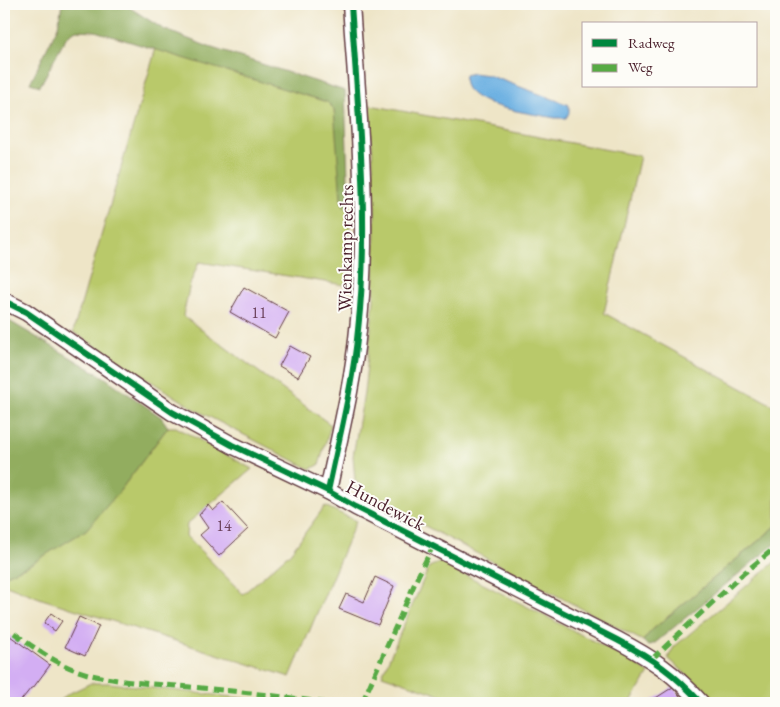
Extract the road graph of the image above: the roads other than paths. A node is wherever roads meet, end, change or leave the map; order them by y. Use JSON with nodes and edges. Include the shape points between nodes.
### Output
{"nodes":[{"id":1,"x":351,"y":4,"type":"edge"},
{"id":2,"x":4,"y":301,"type":"edge"},
{"id":3,"x":328,"y":491,"type":"junction"},
{"id":4,"x":701,"y":703,"type":"edge"}],
"edges":[{"from":1,"to":3,"type":"street","name":"Wienkamp rechts","via":[[362,175],[363,257],[358,331]]},
{"from":2,"to":3,"type":"street","name":"Hundewick","via":[[26,312],[172,412]]},
{"from":3,"to":4,"type":"street","name":"Hundewick","via":[[640,652],[667,670]]}]}
